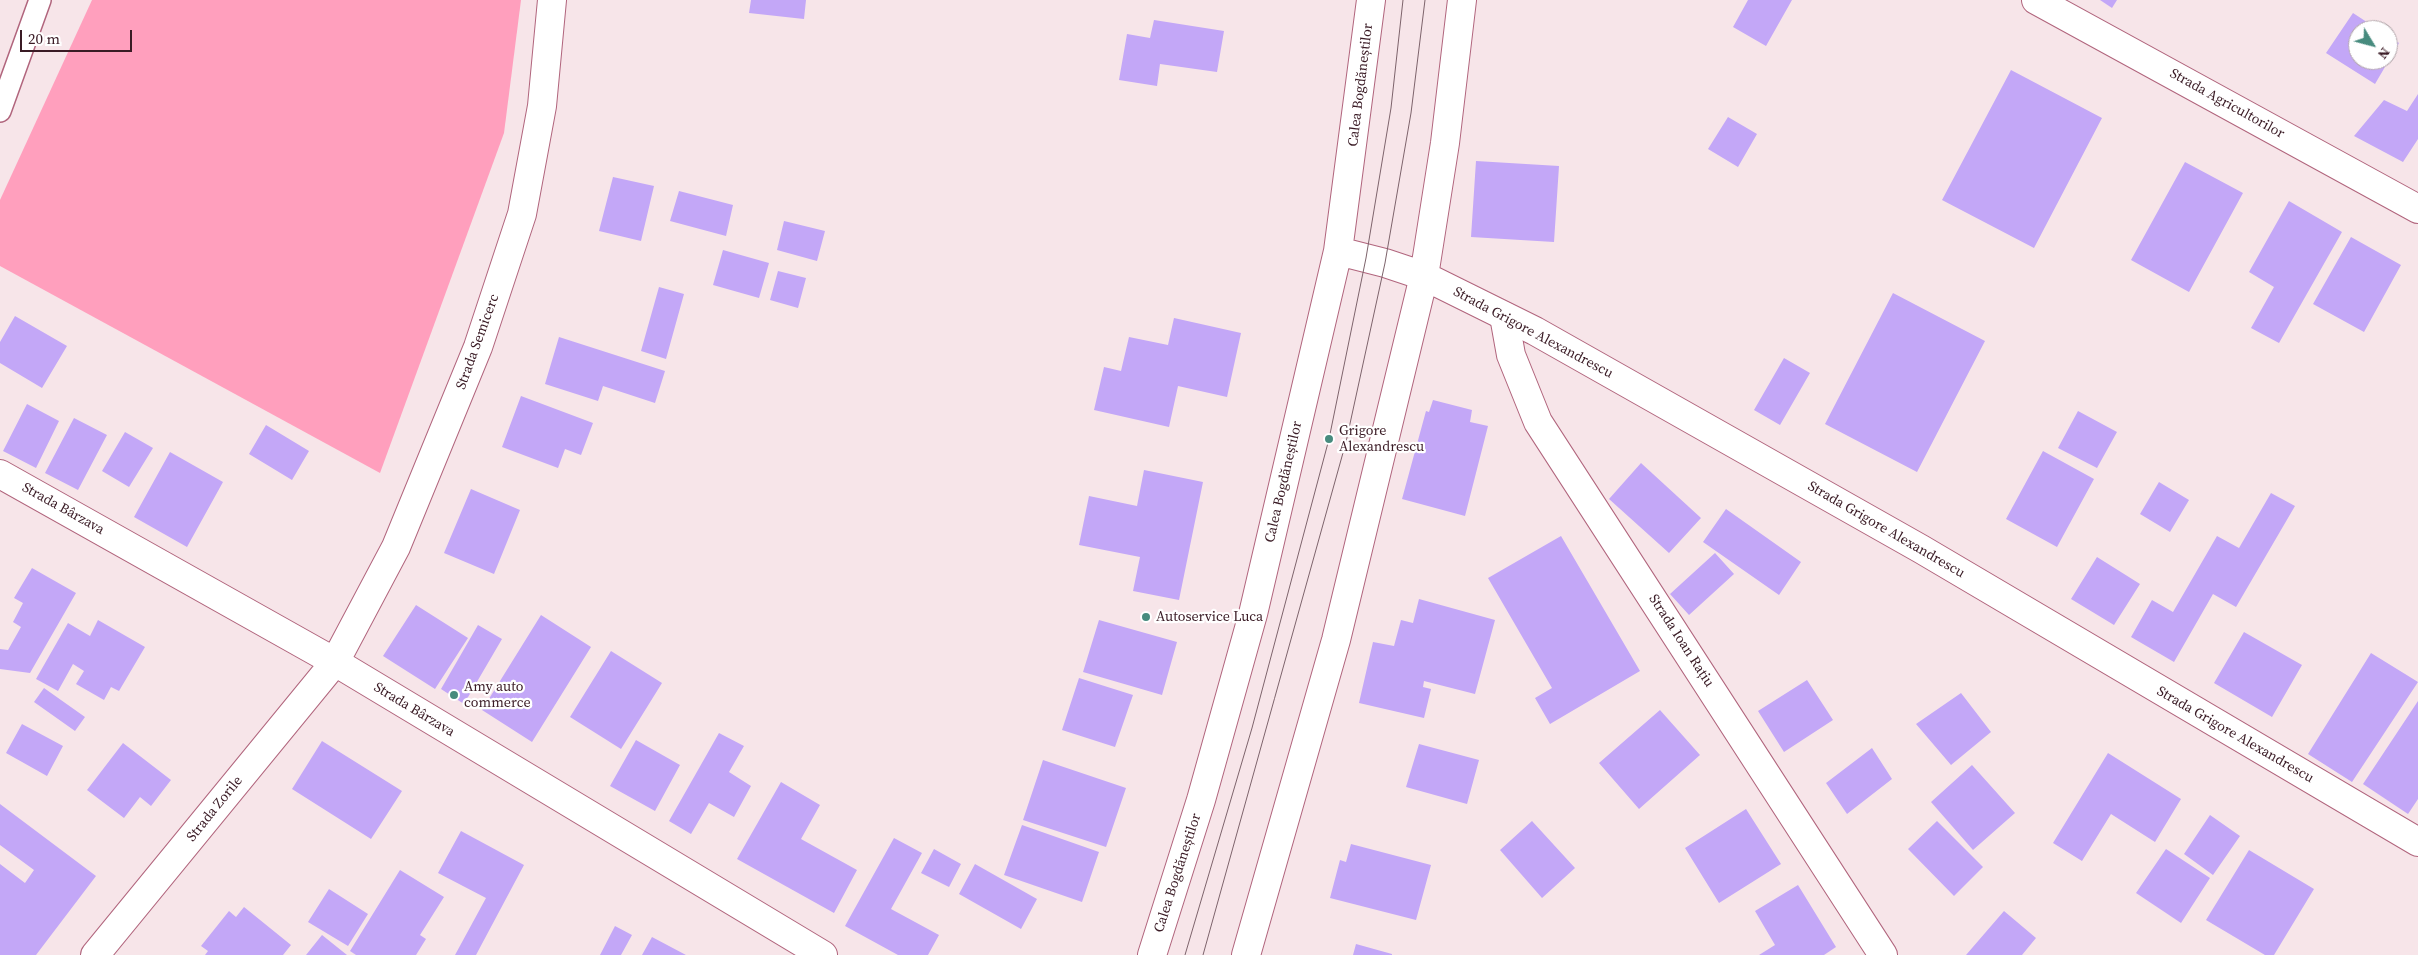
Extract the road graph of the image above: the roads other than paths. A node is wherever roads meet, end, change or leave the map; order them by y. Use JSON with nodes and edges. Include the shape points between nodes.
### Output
{"nodes":[{"id":1,"x":40,"y":0,"type":"edge"},
{"id":2,"x":552,"y":0,"type":"edge"},
{"id":3,"x":1371,"y":0,"type":"edge"},
{"id":4,"x":1462,"y":0,"type":"edge"},
{"id":5,"x":2036,"y":0,"type":"edge"},
{"id":6,"x":0,"y":111,"type":"edge"},
{"id":7,"x":2418,"y":209,"type":"edge"},
{"id":8,"x":1338,"y":251,"type":"junction"},
{"id":9,"x":1424,"y":276,"type":"junction"},
{"id":10,"x":1504,"y":316,"type":"junction"},
{"id":11,"x":0,"y":474,"type":"edge"},
{"id":12,"x":335,"y":662,"type":"junction"},
{"id":13,"x":2418,"y":842,"type":"edge"},
{"id":14,"x":814,"y":953,"type":"edge"},
{"id":15,"x":95,"y":955,"type":"edge"},
{"id":16,"x":1152,"y":955,"type":"edge"},
{"id":17,"x":1246,"y":955,"type":"edge"},
{"id":18,"x":1883,"y":955,"type":"edge"}],
"edges":[{"from":1,"to":6,"type":"lane"},
{"from":2,"to":12,"type":"street","name":"Strada Semicerc","via":[[542,106],[519,223],[478,347],[396,547]]},
{"from":3,"to":8,"type":"street","name":"Calea Bogdăneștilor"},
{"from":4,"to":9,"type":"street","via":[[1445,143]]},
{"from":5,"to":7,"type":"street","name":"Strada Agricultorilor"},
{"from":8,"to":9,"type":"street","name":"Strada Grigore Alexandrescu"},
{"from":8,"to":16,"type":"street","name":"Calea Bogdăneștilor","via":[[1253,614],[1202,800]]},
{"from":9,"to":10,"type":"street","name":"Strada Grigore Alexandrescu"},
{"from":9,"to":17,"type":"street","via":[[1336,640]]},
{"from":10,"to":13,"type":"street","name":"Strada Grigore Alexandrescu","via":[[1921,550]]},
{"from":10,"to":18,"type":"street","name":"Strada Ioan Rațiu","via":[[1511,355],[1538,422]]},
{"from":11,"to":12,"type":"street","name":"Strada Bârzava"},
{"from":12,"to":14,"type":"street","name":"Strada Bârzava"},
{"from":12,"to":15,"type":"street","name":"Strada Zorile"}]}
